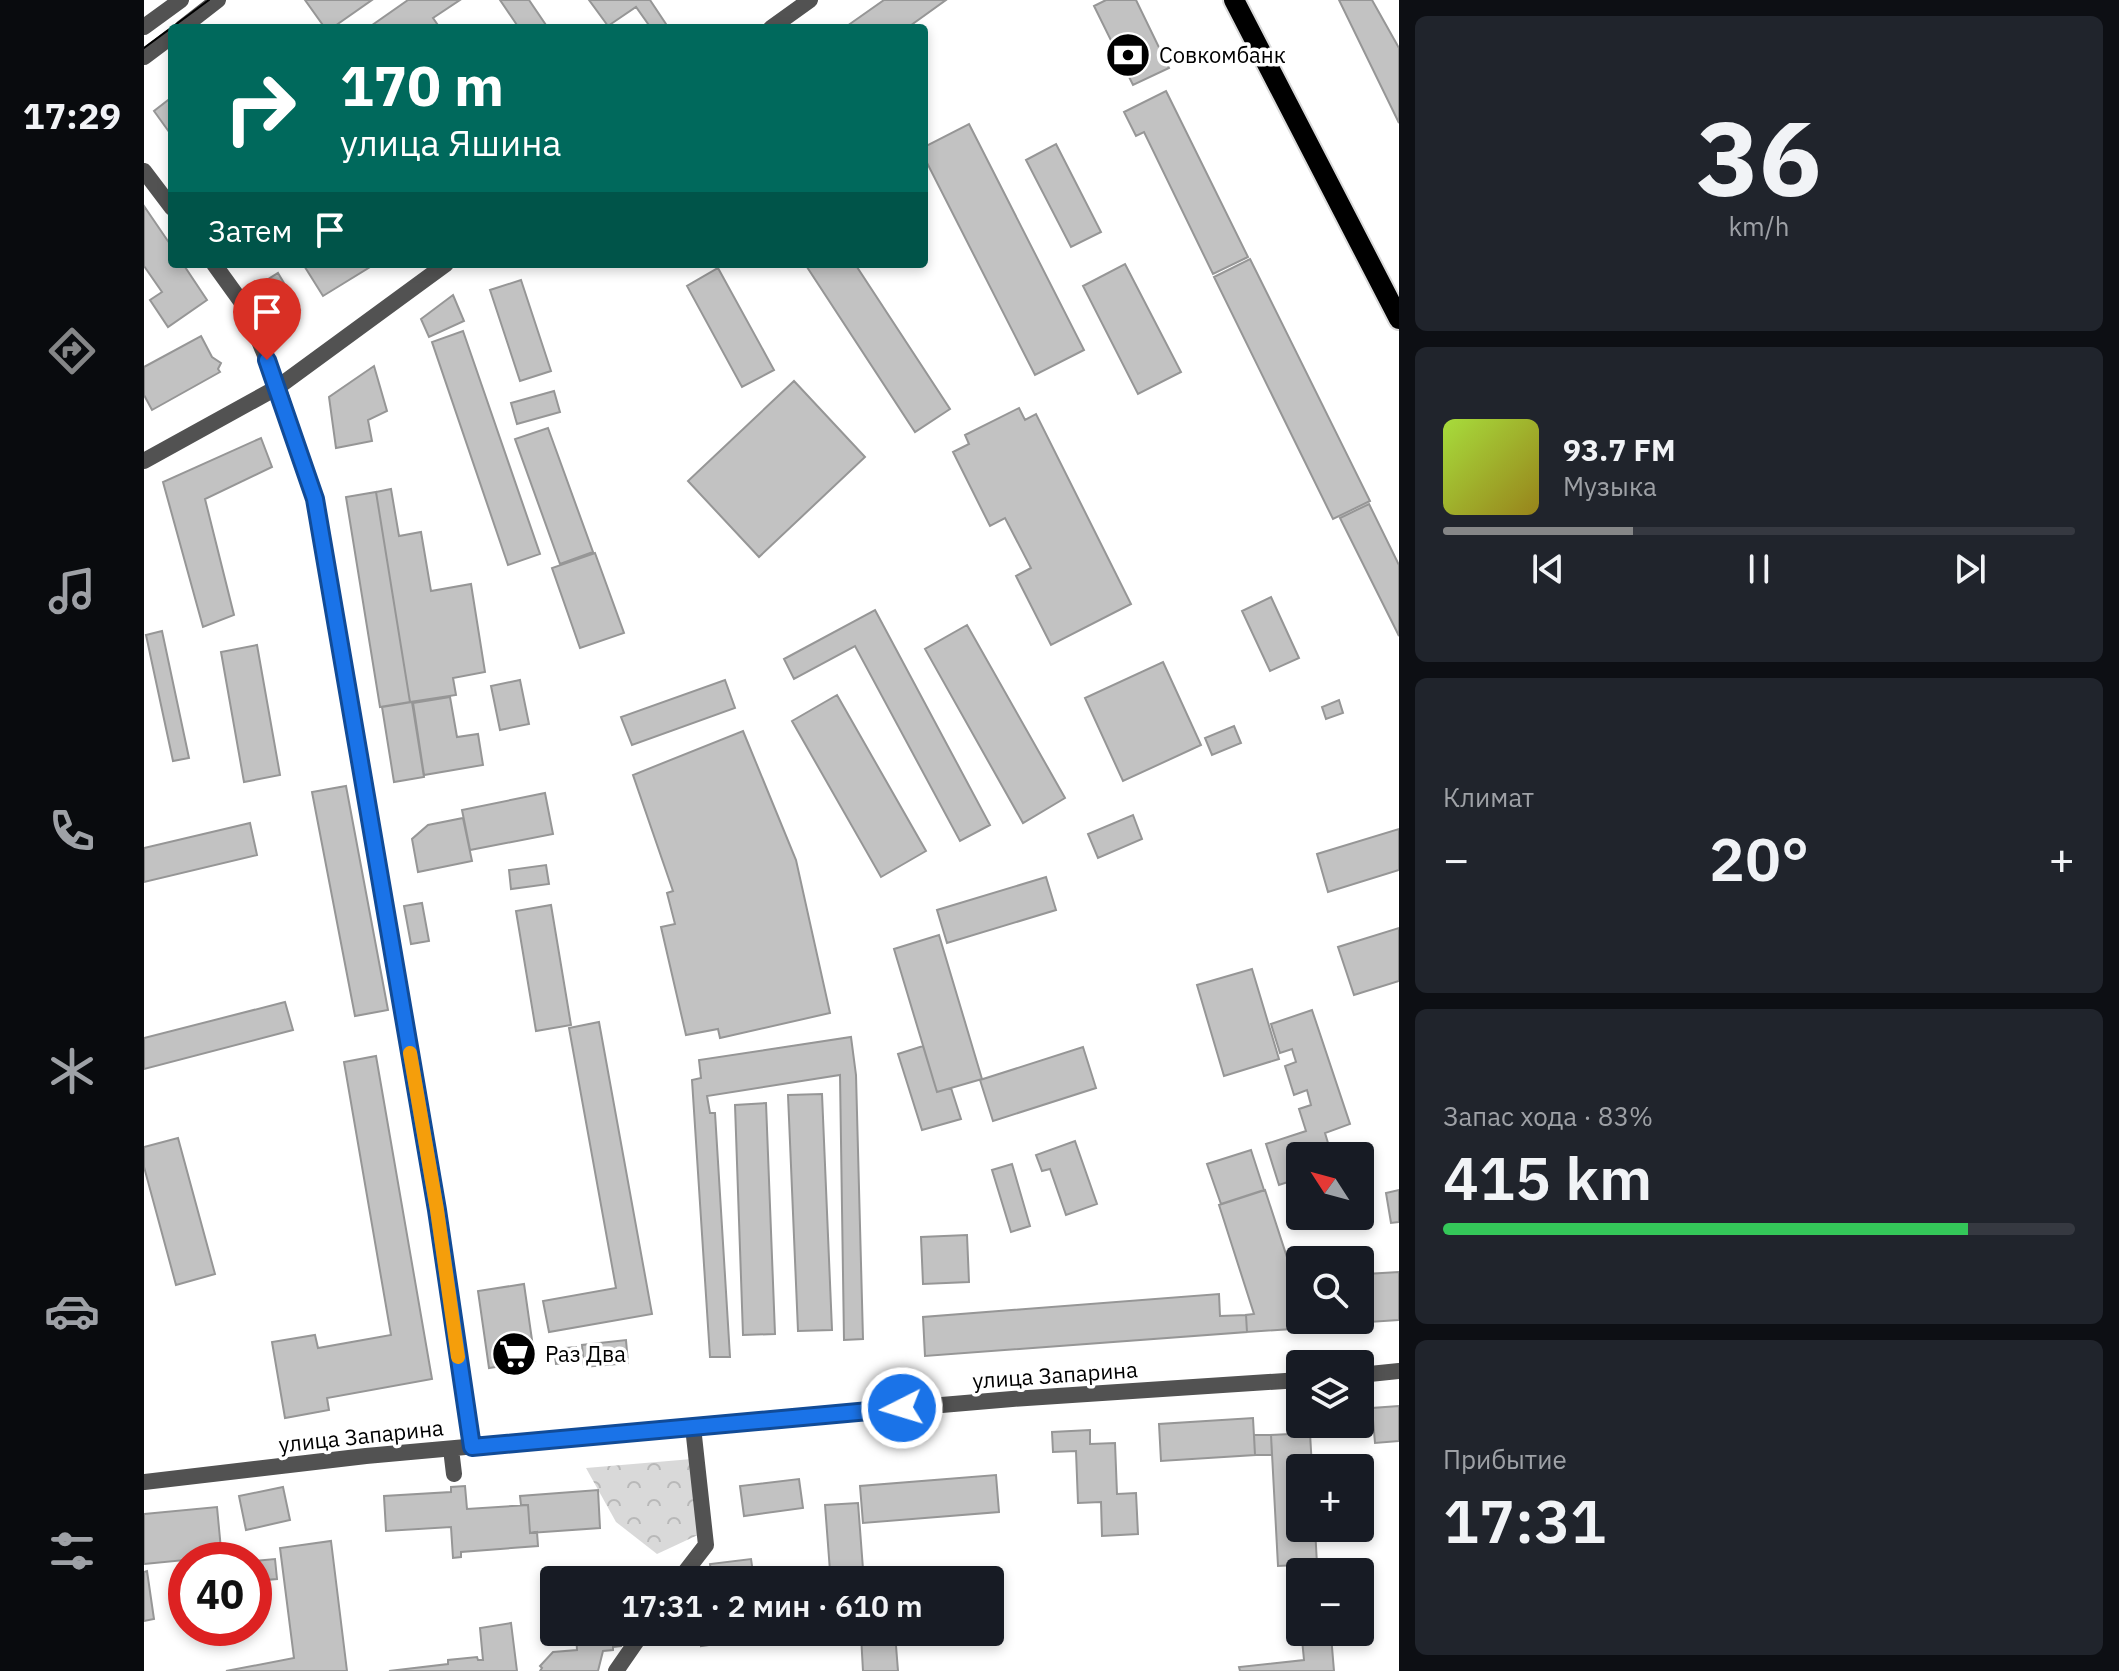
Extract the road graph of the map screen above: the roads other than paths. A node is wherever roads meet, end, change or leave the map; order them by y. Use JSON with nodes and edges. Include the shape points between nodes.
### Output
{"nodes":[{"id":1,"x":181,"y":0,"type":"edge"},
{"id":2,"x":218,"y":0,"type":"edge"},
{"id":3,"x":810,"y":0,"type":"edge"},
{"id":4,"x":1234,"y":0,"type":"edge"},
{"id":5,"x":187,"y":24,"type":"edge"},
{"id":6,"x":777,"y":24,"type":"edge"},
{"id":7,"x":144,"y":27,"type":"edge"},
{"id":8,"x":168,"y":39,"type":"edge"},
{"id":9,"x":144,"y":57,"type":"edge"},
{"id":10,"x":144,"y":171,"type":"edge"},
{"id":11,"x":168,"y":203,"type":"edge"},
{"id":12,"x":217,"y":268,"type":"edge"},
{"id":13,"x":441,"y":268,"type":"edge"},
{"id":14,"x":1399,"y":319,"type":"edge"},
{"id":15,"x":278,"y":387,"type":"junction"},
{"id":16,"x":144,"y":461,"type":"edge"},
{"id":17,"x":1399,"y":1371,"type":"edge"},
{"id":18,"x":1374,"y":1374,"type":"edge"},
{"id":19,"x":1286,"y":1381,"type":"edge"},
{"id":20,"x":693,"y":1427,"type":"junction"},
{"id":21,"x":472,"y":1447,"type":"junction"},
{"id":22,"x":451,"y":1449,"type":"junction"},
{"id":23,"x":454,"y":1474,"type":"dead end"},
{"id":24,"x":144,"y":1482,"type":"edge"},
{"id":25,"x":690,"y":1566,"type":"edge"},
{"id":26,"x":633,"y":1646,"type":"edge"},
{"id":27,"x":616,"y":1671,"type":"edge"}],
"edges":[{"from":1,"to":7,"type":"street"},
{"from":2,"to":5,"type":"street"},
{"from":3,"to":6,"type":"street"},
{"from":4,"to":14,"type":"main road"},
{"from":8,"to":9,"type":"street"},
{"from":10,"to":11,"type":"street"},
{"from":12,"to":15,"type":"street","via":[[245,307]]},
{"from":13,"to":15,"type":"street"},
{"from":15,"to":16,"type":"street"},
{"from":15,"to":21,"type":"street","via":[[315,499],[437,1210]]},
{"from":17,"to":18,"type":"street"},
{"from":19,"to":20,"type":"street","name":"улица Запарина"},
{"from":20,"to":21,"type":"street","name":"улица Запарина"},
{"from":20,"to":25,"type":"street","via":[[706,1545]]},
{"from":21,"to":22,"type":"street","name":"улица Запарина"},
{"from":22,"to":23,"type":"street"},
{"from":22,"to":24,"type":"street","name":"улица Запарина"},
{"from":26,"to":27,"type":"street"}]}
